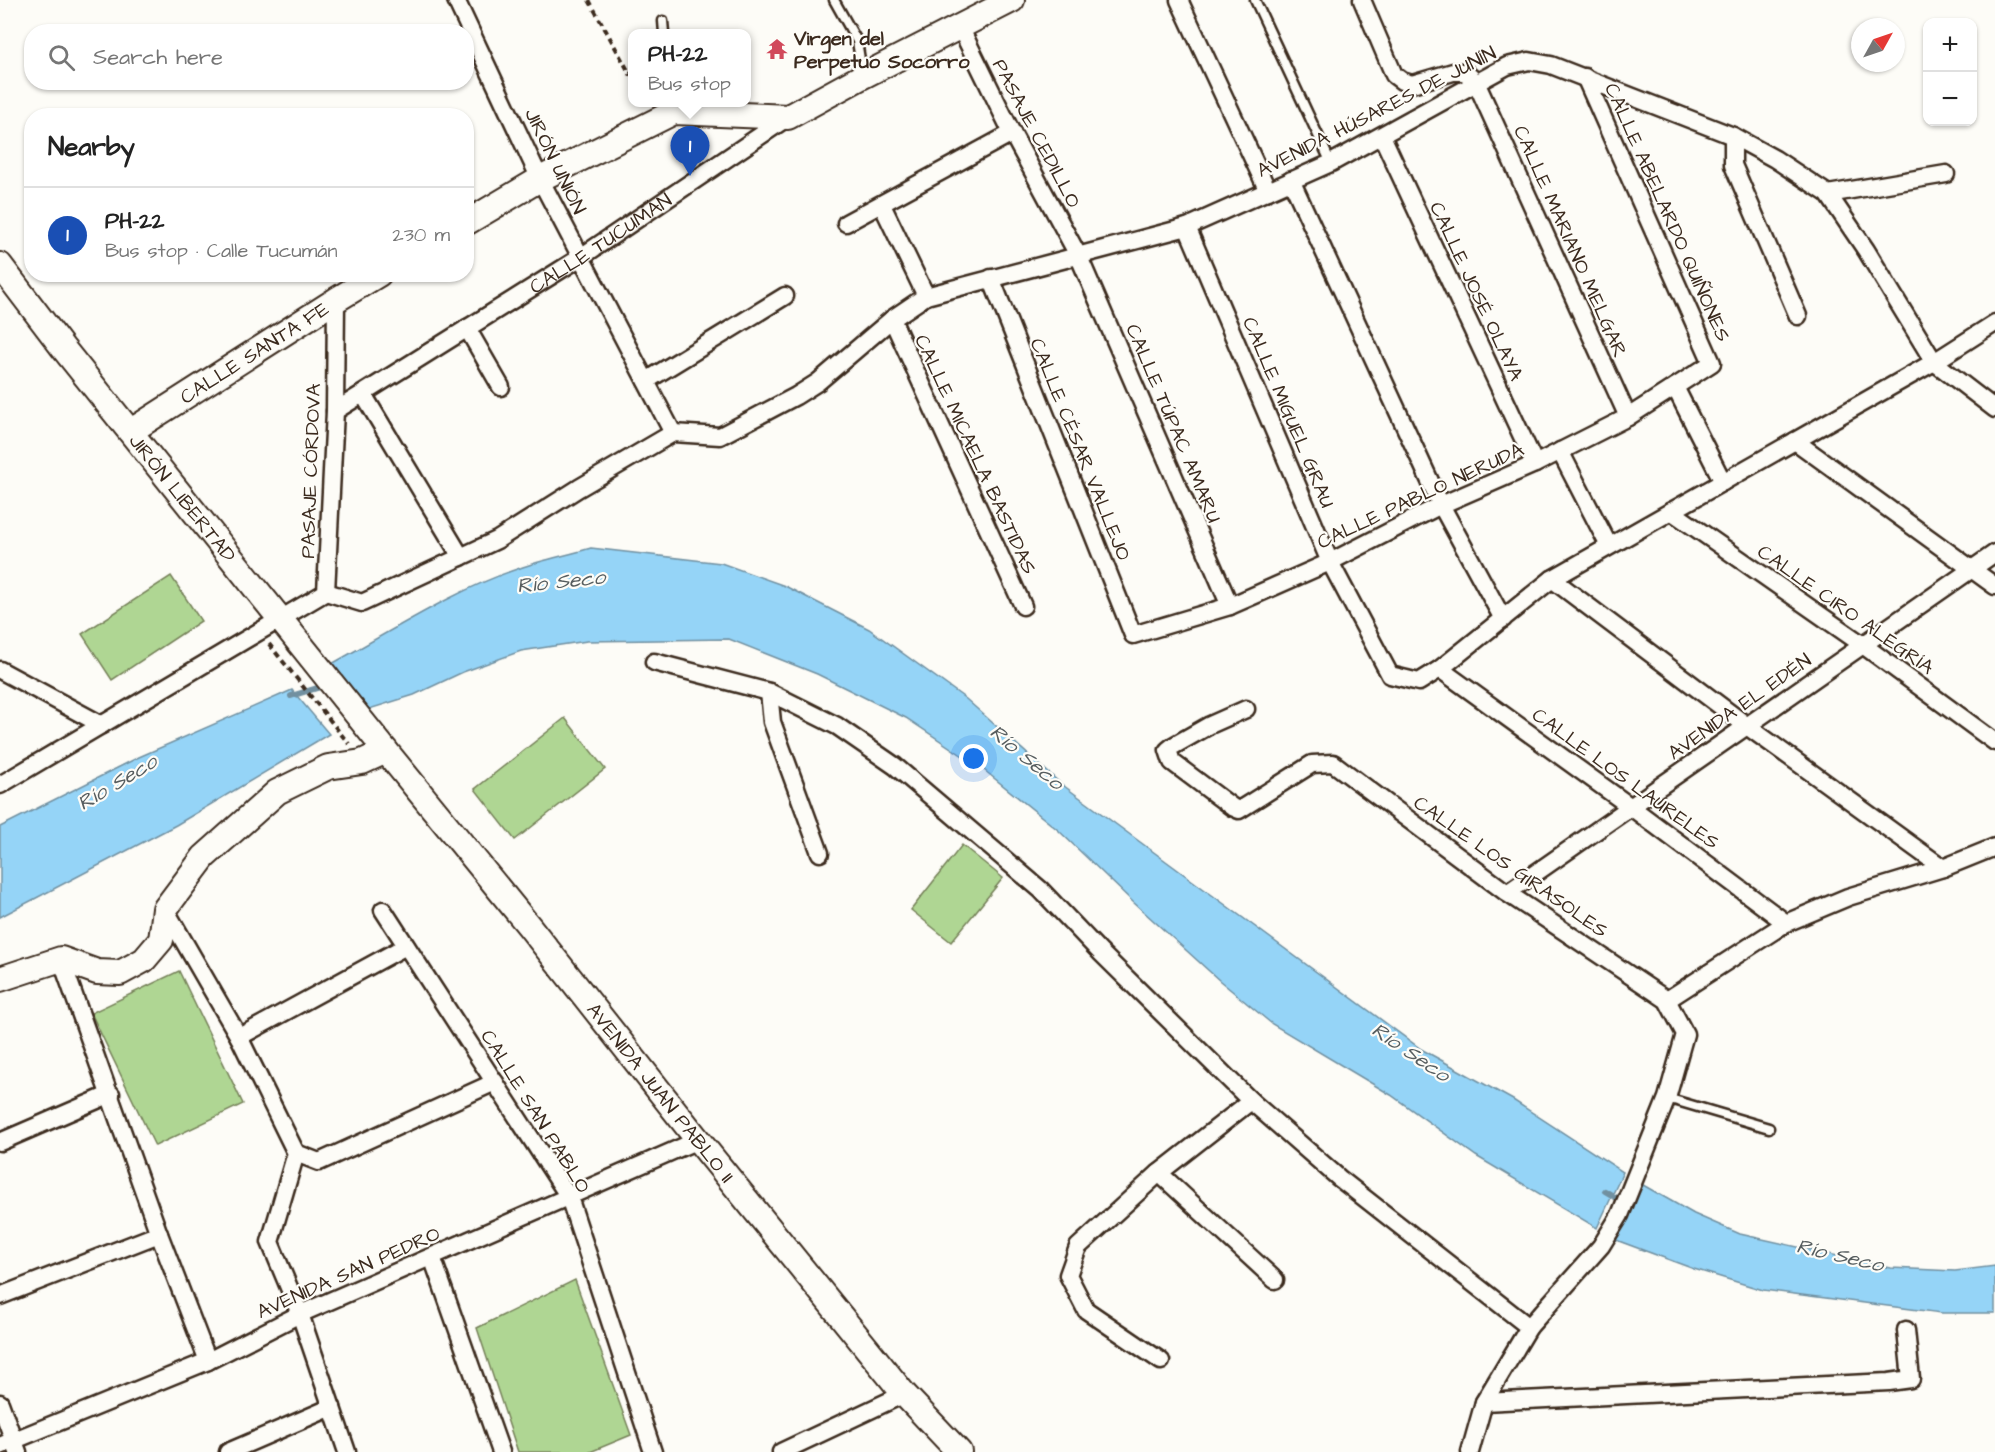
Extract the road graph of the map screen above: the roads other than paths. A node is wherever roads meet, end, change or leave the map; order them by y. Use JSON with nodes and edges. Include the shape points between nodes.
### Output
{"nodes":[{"id":1,"x":456,"y":0,"type":"edge"},
{"id":2,"x":834,"y":0,"type":"edge"},
{"id":3,"x":1012,"y":0,"type":"edge"},
{"id":4,"x":1179,"y":0,"type":"edge"},
{"id":5,"x":1255,"y":0,"type":"edge"},
{"id":6,"x":1362,"y":0,"type":"edge"},
{"id":7,"x":663,"y":21,"type":"dead end"},
{"id":8,"x":467,"y":24,"type":"edge"},
{"id":9,"x":960,"y":27,"type":"junction"},
{"id":10,"x":664,"y":29,"type":"edge"},
{"id":11,"x":474,"y":38,"type":"edge"},
{"id":12,"x":863,"y":76,"type":"junction"},
{"id":13,"x":1585,"y":77,"type":"junction"},
{"id":14,"x":1476,"y":82,"type":"junction"},
{"id":15,"x":673,"y":107,"type":"edge"},
{"id":16,"x":788,"y":117,"type":"junction"},
{"id":17,"x":1012,"y":134,"type":"junction"},
{"id":18,"x":1382,"y":136,"type":"junction"},
{"id":19,"x":1732,"y":136,"type":"junction"},
{"id":20,"x":1331,"y":163,"type":"junction"},
{"id":21,"x":1946,"y":174,"type":"dead end"},
{"id":22,"x":540,"y":179,"type":"junction"},
{"id":23,"x":1291,"y":180,"type":"junction"},
{"id":24,"x":1268,"y":191,"type":"junction"},
{"id":25,"x":1828,"y":194,"type":"junction"},
{"id":26,"x":882,"y":205,"type":"junction"},
{"id":27,"x":474,"y":217,"type":"edge"},
{"id":28,"x":846,"y":223,"type":"dead end"},
{"id":29,"x":1187,"y":227,"type":"junction"},
{"id":30,"x":581,"y":257,"type":"junction"},
{"id":31,"x":1079,"y":257,"type":"junction"},
{"id":32,"x":0,"y":265,"type":"edge"},
{"id":33,"x":991,"y":278,"type":"junction"},
{"id":34,"x":366,"y":282,"type":"edge"},
{"id":35,"x":785,"y":296,"type":"dead end"},
{"id":36,"x":926,"y":296,"type":"junction"},
{"id":37,"x":336,"y":300,"type":"junction"},
{"id":38,"x":1798,"y":316,"type":"dead end"},
{"id":39,"x":892,"y":319,"type":"junction"},
{"id":40,"x":1995,"y":323,"type":"edge"},
{"id":41,"x":467,"y":328,"type":"junction"},
{"id":42,"x":1934,"y":362,"type":"junction"},
{"id":43,"x":1712,"y":363,"type":"joint"},
{"id":44,"x":646,"y":381,"type":"junction"},
{"id":45,"x":501,"y":387,"type":"dead end"},
{"id":46,"x":1675,"y":387,"type":"junction"},
{"id":47,"x":363,"y":394,"type":"junction"},
{"id":48,"x":1995,"y":410,"type":"edge"},
{"id":49,"x":335,"y":411,"type":"junction"},
{"id":50,"x":1628,"y":417,"type":"junction"},
{"id":51,"x":131,"y":431,"type":"junction"},
{"id":52,"x":673,"y":433,"type":"junction"},
{"id":53,"x":1795,"y":441,"type":"junction"},
{"id":54,"x":1560,"y":451,"type":"junction"},
{"id":55,"x":1535,"y":464,"type":"junction"},
{"id":56,"x":1723,"y":482,"type":"junction"},
{"id":57,"x":1441,"y":505,"type":"junction"},
{"id":58,"x":1671,"y":511,"type":"junction"},
{"id":59,"x":1609,"y":546,"type":"junction"},
{"id":60,"x":1995,"y":553,"type":"edge"},
{"id":61,"x":461,"y":557,"type":"junction"},
{"id":62,"x":1330,"y":562,"type":"junction"},
{"id":63,"x":1972,"y":569,"type":"junction"},
{"id":64,"x":1552,"y":579,"type":"junction"},
{"id":65,"x":1995,"y":586,"type":"edge"},
{"id":66,"x":326,"y":592,"type":"junction"},
{"id":67,"x":1023,"y":606,"type":"dead end"},
{"id":68,"x":1230,"y":606,"type":"junction"},
{"id":69,"x":1503,"y":619,"type":"junction"},
{"id":70,"x":281,"y":620,"type":"junction"},
{"id":71,"x":1133,"y":635,"type":"joint"},
{"id":72,"x":1863,"y":645,"type":"junction"},
{"id":73,"x":654,"y":662,"type":"dead end"},
{"id":74,"x":0,"y":669,"type":"edge"},
{"id":75,"x":1440,"y":669,"type":"junction"},
{"id":76,"x":769,"y":692,"type":"junction"},
{"id":77,"x":1246,"y":709,"type":"dead end"},
{"id":78,"x":102,"y":725,"type":"junction"},
{"id":79,"x":1747,"y":726,"type":"junction"},
{"id":80,"x":368,"y":728,"type":"joint"},
{"id":81,"x":1995,"y":742,"type":"edge"},
{"id":82,"x":386,"y":751,"type":"junction"},
{"id":83,"x":0,"y":785,"type":"edge"},
{"id":84,"x":1631,"y":807,"type":"junction"},
{"id":85,"x":1995,"y":847,"type":"edge"},
{"id":86,"x":820,"y":853,"type":"dead end"},
{"id":87,"x":1943,"y":868,"type":"junction"},
{"id":88,"x":1507,"y":893,"type":"junction"},
{"id":89,"x":165,"y":909,"type":"junction"},
{"id":90,"x":383,"y":910,"type":"dead end"},
{"id":91,"x":1786,"y":923,"type":"junction"},
{"id":92,"x":406,"y":946,"type":"junction"},
{"id":93,"x":61,"y":959,"type":"junction"},
{"id":94,"x":0,"y":978,"type":"edge"},
{"id":95,"x":1667,"y":1000,"type":"junction"},
{"id":96,"x":239,"y":1037,"type":"junction"},
{"id":97,"x":495,"y":1082,"type":"junction"},
{"id":98,"x":111,"y":1094,"type":"junction"},
{"id":99,"x":1667,"y":1098,"type":"junction"},
{"id":100,"x":1251,"y":1101,"type":"junction"},
{"id":101,"x":1769,"y":1128,"type":"dead end"},
{"id":102,"x":698,"y":1140,"type":"junction"},
{"id":103,"x":0,"y":1142,"type":"edge"},
{"id":104,"x":296,"y":1153,"type":"junction"},
{"id":105,"x":1159,"y":1173,"type":"junction"},
{"id":106,"x":569,"y":1197,"type":"junction"},
{"id":107,"x":159,"y":1234,"type":"junction"},
{"id":108,"x":432,"y":1257,"type":"junction"},
{"id":109,"x":1275,"y":1280,"type":"dead end"},
{"id":110,"x":0,"y":1296,"type":"edge"},
{"id":111,"x":300,"y":1314,"type":"junction"},
{"id":112,"x":1528,"y":1327,"type":"junction"},
{"id":113,"x":1906,"y":1330,"type":"dead end"},
{"id":114,"x":208,"y":1361,"type":"junction"},
{"id":115,"x":1161,"y":1361,"type":"dead end"},
{"id":116,"x":904,"y":1394,"type":"junction"},
{"id":117,"x":1484,"y":1402,"type":"junction"},
{"id":118,"x":0,"y":1403,"type":"edge"},
{"id":119,"x":332,"y":1407,"type":"junction"},
{"id":120,"x":10,"y":1446,"type":"edge"},
{"id":121,"x":791,"y":1450,"type":"edge"},
{"id":122,"x":228,"y":1452,"type":"edge"},
{"id":123,"x":347,"y":1452,"type":"edge"},
{"id":124,"x":501,"y":1452,"type":"edge"},
{"id":125,"x":653,"y":1452,"type":"edge"},
{"id":126,"x":959,"y":1452,"type":"edge"},
{"id":127,"x":1470,"y":1452,"type":"edge"}],
"edges":[{"from":1,"to":8,"type":"street","name":"JIRÓN UNIÓN"},
{"from":2,"to":12,"type":"lane","via":[[857,41]]},
{"from":3,"to":9,"type":"street","name":"CALLE TUCUMÁN"},
{"from":4,"to":24,"type":"street"},
{"from":5,"to":20,"type":"lane"},
{"from":6,"to":14,"type":"street","via":[[1394,75],[1402,81],[1412,84],[1465,72]]},
{"from":7,"to":10,"type":"lane"},
{"from":9,"to":12,"type":"street","name":"CALLE TUCUMÁN"},
{"from":9,"to":17,"type":"street","name":"PASAJE CEDILLO"},
{"from":11,"to":22,"type":"street","name":"JIRÓN UNIÓN"},
{"from":12,"to":16,"type":"street","name":"CALLE TUCUMÁN"},
{"from":13,"to":14,"type":"street","name":"AVENIDA HÚSARES DE JUNÍN","via":[[1529,61],[1507,66]]},
{"from":13,"to":19,"type":"street","name":"AVENIDA HÚSARES DE JUNÍN"},
{"from":13,"to":43,"type":"street","name":"CALLE ABELARDO QUIÑONES"},
{"from":14,"to":18,"type":"street","name":"AVENIDA HÚSARES DE JUNÍN"},
{"from":14,"to":50,"type":"street","name":"CALLE MARIANO MELGAR"},
{"from":15,"to":16,"type":"street"},
{"from":15,"to":22,"type":"street"},
{"from":16,"to":30,"type":"street","name":"CALLE TUCUMÁN"},
{"from":17,"to":26,"type":"street"},
{"from":17,"to":31,"type":"street","name":"PASAJE CEDILLO"},
{"from":18,"to":20,"type":"street","name":"AVENIDA HÚSARES DE JUNÍN"},
{"from":18,"to":55,"type":"street","name":"CALLE JOSÉ OLAYA"},
{"from":19,"to":25,"type":"street","name":"AVENIDA HÚSARES DE JUNÍN"},
{"from":19,"to":38,"type":"street","via":[[1733,165]]},
{"from":20,"to":23,"type":"street","name":"AVENIDA HÚSARES DE JUNÍN"},
{"from":21,"to":25,"type":"street"},
{"from":22,"to":27,"type":"street"},
{"from":22,"to":30,"type":"street","name":"JIRÓN UNIÓN"},
{"from":23,"to":24,"type":"street","name":"AVENIDA HÚSARES DE JUNÍN"},
{"from":23,"to":57,"type":"street"},
{"from":24,"to":29,"type":"street","name":"AVENIDA HÚSARES DE JUNÍN"},
{"from":25,"to":42,"type":"street","name":"AVENIDA HÚSARES DE JUNÍN"},
{"from":26,"to":28,"type":"street"},
{"from":26,"to":36,"type":"street"},
{"from":29,"to":31,"type":"street","name":"AVENIDA HÚSARES DE JUNÍN"},
{"from":29,"to":62,"type":"street","name":"CALLE MIGUEL GRAU"},
{"from":30,"to":41,"type":"street","name":"CALLE TUCUMÁN"},
{"from":30,"to":44,"type":"street","name":"JIRÓN UNIÓN"},
{"from":31,"to":33,"type":"street","name":"AVENIDA HÚSARES DE JUNÍN"},
{"from":31,"to":68,"type":"street","name":"CALLE TÚPAC AMARU"},
{"from":32,"to":51,"type":"street","name":"JIRÓN LIBERTAD"},
{"from":33,"to":36,"type":"street","name":"AVENIDA HÚSARES DE JUNÍN"},
{"from":33,"to":71,"type":"street","name":"CALLE CÉSAR VALLEJO"},
{"from":34,"to":37,"type":"street","name":"CALLE SANTA FE"},
{"from":35,"to":44,"type":"street"},
{"from":36,"to":39,"type":"street","name":"AVENIDA HÚSARES DE JUNÍN"},
{"from":37,"to":49,"type":"street","name":"PASAJE CÓRDOVA"},
{"from":37,"to":51,"type":"street","name":"CALLE SANTA FE"},
{"from":39,"to":52,"type":"street","name":"AVENIDA HÚSARES DE JUNÍN","via":[[818,382],[720,436]]},
{"from":39,"to":67,"type":"street","name":"CALLE MICAELA BASTIDAS"},
{"from":40,"to":42,"type":"street"},
{"from":41,"to":45,"type":"street"},
{"from":41,"to":47,"type":"street","name":"CALLE TUCUMÁN"},
{"from":42,"to":48,"type":"street","name":"AVENIDA HÚSARES DE JUNÍN"},
{"from":42,"to":53,"type":"street"},
{"from":43,"to":46,"type":"street","name":"CALLE PABLO NERUDA"},
{"from":44,"to":52,"type":"street","name":"JIRÓN UNIÓN"},
{"from":46,"to":50,"type":"street","name":"CALLE PABLO NERUDA"},
{"from":46,"to":56,"type":"street"},
{"from":47,"to":49,"type":"street","name":"CALLE TUCUMÁN"},
{"from":47,"to":61,"type":"street"},
{"from":49,"to":66,"type":"street","name":"PASAJE CÓRDOVA"},
{"from":50,"to":54,"type":"street","name":"CALLE PABLO NERUDA"},
{"from":51,"to":70,"type":"street","name":"JIRÓN LIBERTAD"},
{"from":52,"to":61,"type":"street","via":[[497,540]]},
{"from":53,"to":56,"type":"street"},
{"from":53,"to":63,"type":"street"},
{"from":54,"to":55,"type":"street","name":"CALLE PABLO NERUDA"},
{"from":54,"to":59,"type":"street"},
{"from":55,"to":57,"type":"street","name":"CALLE PABLO NERUDA"},
{"from":56,"to":58,"type":"street"},
{"from":57,"to":62,"type":"street","name":"CALLE PABLO NERUDA"},
{"from":57,"to":69,"type":"street"},
{"from":58,"to":59,"type":"street"},
{"from":58,"to":72,"type":"street","name":"CALLE CIRO ALEGRÍA"},
{"from":59,"to":64,"type":"street"},
{"from":60,"to":63,"type":"street","name":"AVENIDA EL EDÉN"},
{"from":61,"to":66,"type":"street","via":[[362,603]]},
{"from":62,"to":68,"type":"street","name":"CALLE PABLO NERUDA"},
{"from":62,"to":75,"type":"street","name":"CALLE MIGUEL GRAU","via":[[1390,675],[1419,682]]},
{"from":63,"to":65,"type":"street"},
{"from":63,"to":72,"type":"street","name":"AVENIDA EL EDÉN"},
{"from":64,"to":69,"type":"street"},
{"from":64,"to":79,"type":"street"},
{"from":66,"to":70,"type":"street"},
{"from":68,"to":71,"type":"street","name":"CALLE PABLO NERUDA"},
{"from":69,"to":75,"type":"street"},
{"from":70,"to":78,"type":"street"},
{"from":70,"to":80,"type":"street","name":"JIRÓN LIBERTAD"},
{"from":72,"to":79,"type":"street","name":"AVENIDA EL EDÉN"},
{"from":72,"to":81,"type":"street","name":"CALLE CIRO ALEGRÍA"},
{"from":73,"to":76,"type":"street"},
{"from":74,"to":78,"type":"street"},
{"from":75,"to":84,"type":"street","name":"CALLE LOS LAURELES"},
{"from":76,"to":86,"type":"street","via":[[772,722]]},
{"from":76,"to":100,"type":"street","via":[[837,726],[921,788],[1041,890]]},
{"from":77,"to":88,"type":"street","name":"CALLE LOS GIRASOLES","via":[[1173,746],[1168,750],[1172,762],[1239,810],[1312,764],[1333,763]]},
{"from":78,"to":83,"type":"street"},
{"from":79,"to":84,"type":"street","name":"AVENIDA EL EDÉN"},
{"from":79,"to":87,"type":"street"},
{"from":80,"to":82,"type":"street","name":"AVENIDA JUAN PABLO II"},
{"from":82,"to":89,"type":"street","via":[[363,762],[328,767],[277,792],[204,857]]},
{"from":82,"to":102,"type":"street","name":"AVENIDA JUAN PABLO II"},
{"from":84,"to":88,"type":"street","name":"AVENIDA EL EDÉN"},
{"from":84,"to":91,"type":"street","name":"CALLE LOS LAURELES"},
{"from":85,"to":87,"type":"street"},
{"from":87,"to":91,"type":"street","via":[[1848,897]]},
{"from":88,"to":95,"type":"street","name":"CALLE LOS GIRASOLES"},
{"from":89,"to":93,"type":"street","via":[[161,940],[144,960],[120,973],[97,972]]},
{"from":89,"to":96,"type":"street"},
{"from":90,"to":92,"type":"street","name":"CALLE SAN PABLO"},
{"from":91,"to":95,"type":"street"},
{"from":92,"to":96,"type":"street"},
{"from":92,"to":97,"type":"street","name":"CALLE SAN PABLO"},
{"from":93,"to":94,"type":"street"},
{"from":93,"to":98,"type":"street"},
{"from":95,"to":99,"type":"street","via":[[1685,1034]]},
{"from":96,"to":104,"type":"street"},
{"from":97,"to":104,"type":"street","via":[[319,1162]]},
{"from":97,"to":106,"type":"street","name":"CALLE SAN PABLO"},
{"from":98,"to":103,"type":"street"},
{"from":98,"to":107,"type":"street"},
{"from":99,"to":101,"type":"lane"},
{"from":99,"to":112,"type":"street","via":[[1620,1215],[1602,1246]]},
{"from":100,"to":105,"type":"street"},
{"from":100,"to":112,"type":"street","via":[[1339,1178]]},
{"from":102,"to":106,"type":"street","name":"AVENIDA SAN PEDRO"},
{"from":102,"to":116,"type":"street","name":"AVENIDA JUAN PABLO II"},
{"from":104,"to":111,"type":"street","via":[[270,1242]]},
{"from":105,"to":109,"type":"street"},
{"from":105,"to":115,"type":"street","via":[[1078,1247],[1068,1275],[1086,1311]]},
{"from":106,"to":108,"type":"street","name":"AVENIDA SAN PEDRO"},
{"from":106,"to":125,"type":"street","name":"CALLE SAN PABLO"},
{"from":107,"to":110,"type":"street"},
{"from":107,"to":114,"type":"street"},
{"from":108,"to":111,"type":"street","name":"AVENIDA SAN PEDRO"},
{"from":108,"to":124,"type":"street"},
{"from":111,"to":114,"type":"street","name":"AVENIDA SAN PEDRO"},
{"from":111,"to":119,"type":"street"},
{"from":112,"to":117,"type":"street"},
{"from":113,"to":117,"type":"street","via":[[1911,1379]]},
{"from":114,"to":120,"type":"street","name":"AVENIDA SAN PEDRO"},
{"from":116,"to":121,"type":"street"},
{"from":116,"to":126,"type":"street","name":"AVENIDA JUAN PABLO II"},
{"from":117,"to":127,"type":"street"},
{"from":118,"to":120,"type":"street"},
{"from":119,"to":122,"type":"street"},
{"from":119,"to":123,"type":"street"}]}
